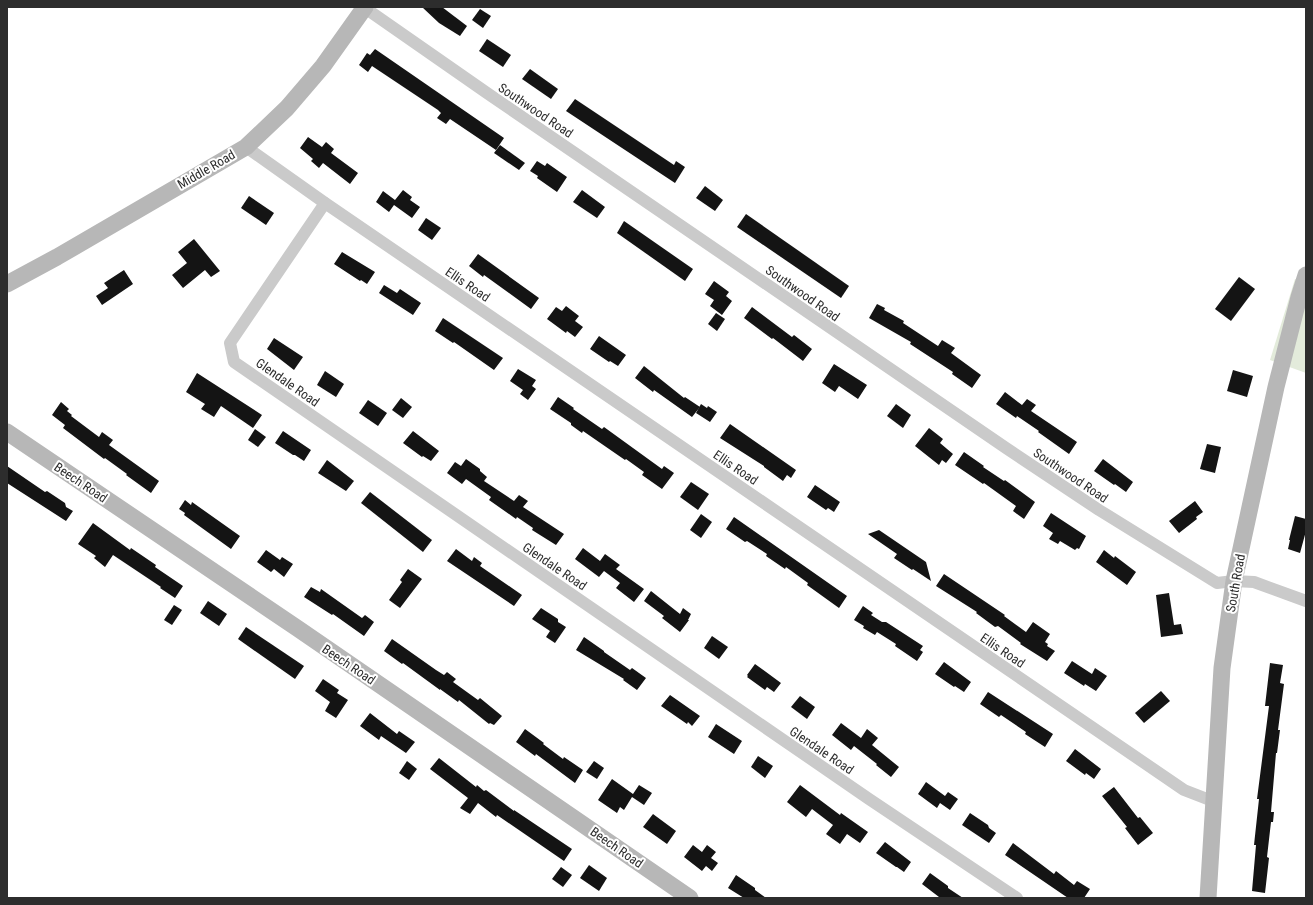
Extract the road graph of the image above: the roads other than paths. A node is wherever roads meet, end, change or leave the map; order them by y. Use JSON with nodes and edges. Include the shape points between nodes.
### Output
{"nodes":[{"id":1,"x":365,"y":7,"type":"edge"},
{"id":2,"x":246,"y":146,"type":"junction"},
{"id":3,"x":325,"y":203,"type":"junction"},
{"id":4,"x":1306,"y":275,"type":"edge"},
{"id":5,"x":7,"y":284,"type":"edge"},
{"id":6,"x":7,"y":432,"type":"edge"},
{"id":7,"x":1234,"y":581,"type":"junction"},
{"id":8,"x":1306,"y":601,"type":"edge"},
{"id":9,"x":1215,"y":802,"type":"junction"},
{"id":10,"x":690,"y":898,"type":"edge"},
{"id":11,"x":1017,"y":898,"type":"edge"},
{"id":12,"x":1208,"y":898,"type":"edge"}],
"edges":[{"from":1,"to":2,"type":"street","name":"Middle Road","via":[[323,66],[287,108]]},
{"from":1,"to":7,"type":"street","name":"Southwood Road","via":[[1098,510],[1216,583]]},
{"from":2,"to":3,"type":"street","name":"Ellis Road"},
{"from":2,"to":5,"type":"street","name":"Middle Road"},
{"from":3,"to":9,"type":"street","name":"Ellis Road","via":[[1184,790]]},
{"from":3,"to":11,"type":"street","name":"Glendale Road","via":[[230,343],[234,362]]},
{"from":4,"to":7,"type":"street","name":"South Road","via":[[1276,387]]},
{"from":6,"to":10,"type":"street","name":"Beech Road"},
{"from":7,"to":8,"type":"street","name":"Southwood Road","via":[[1254,582]]},
{"from":7,"to":9,"type":"street","name":"South Road","via":[[1222,668]]},
{"from":9,"to":12,"type":"street","name":"South Road"}]}
